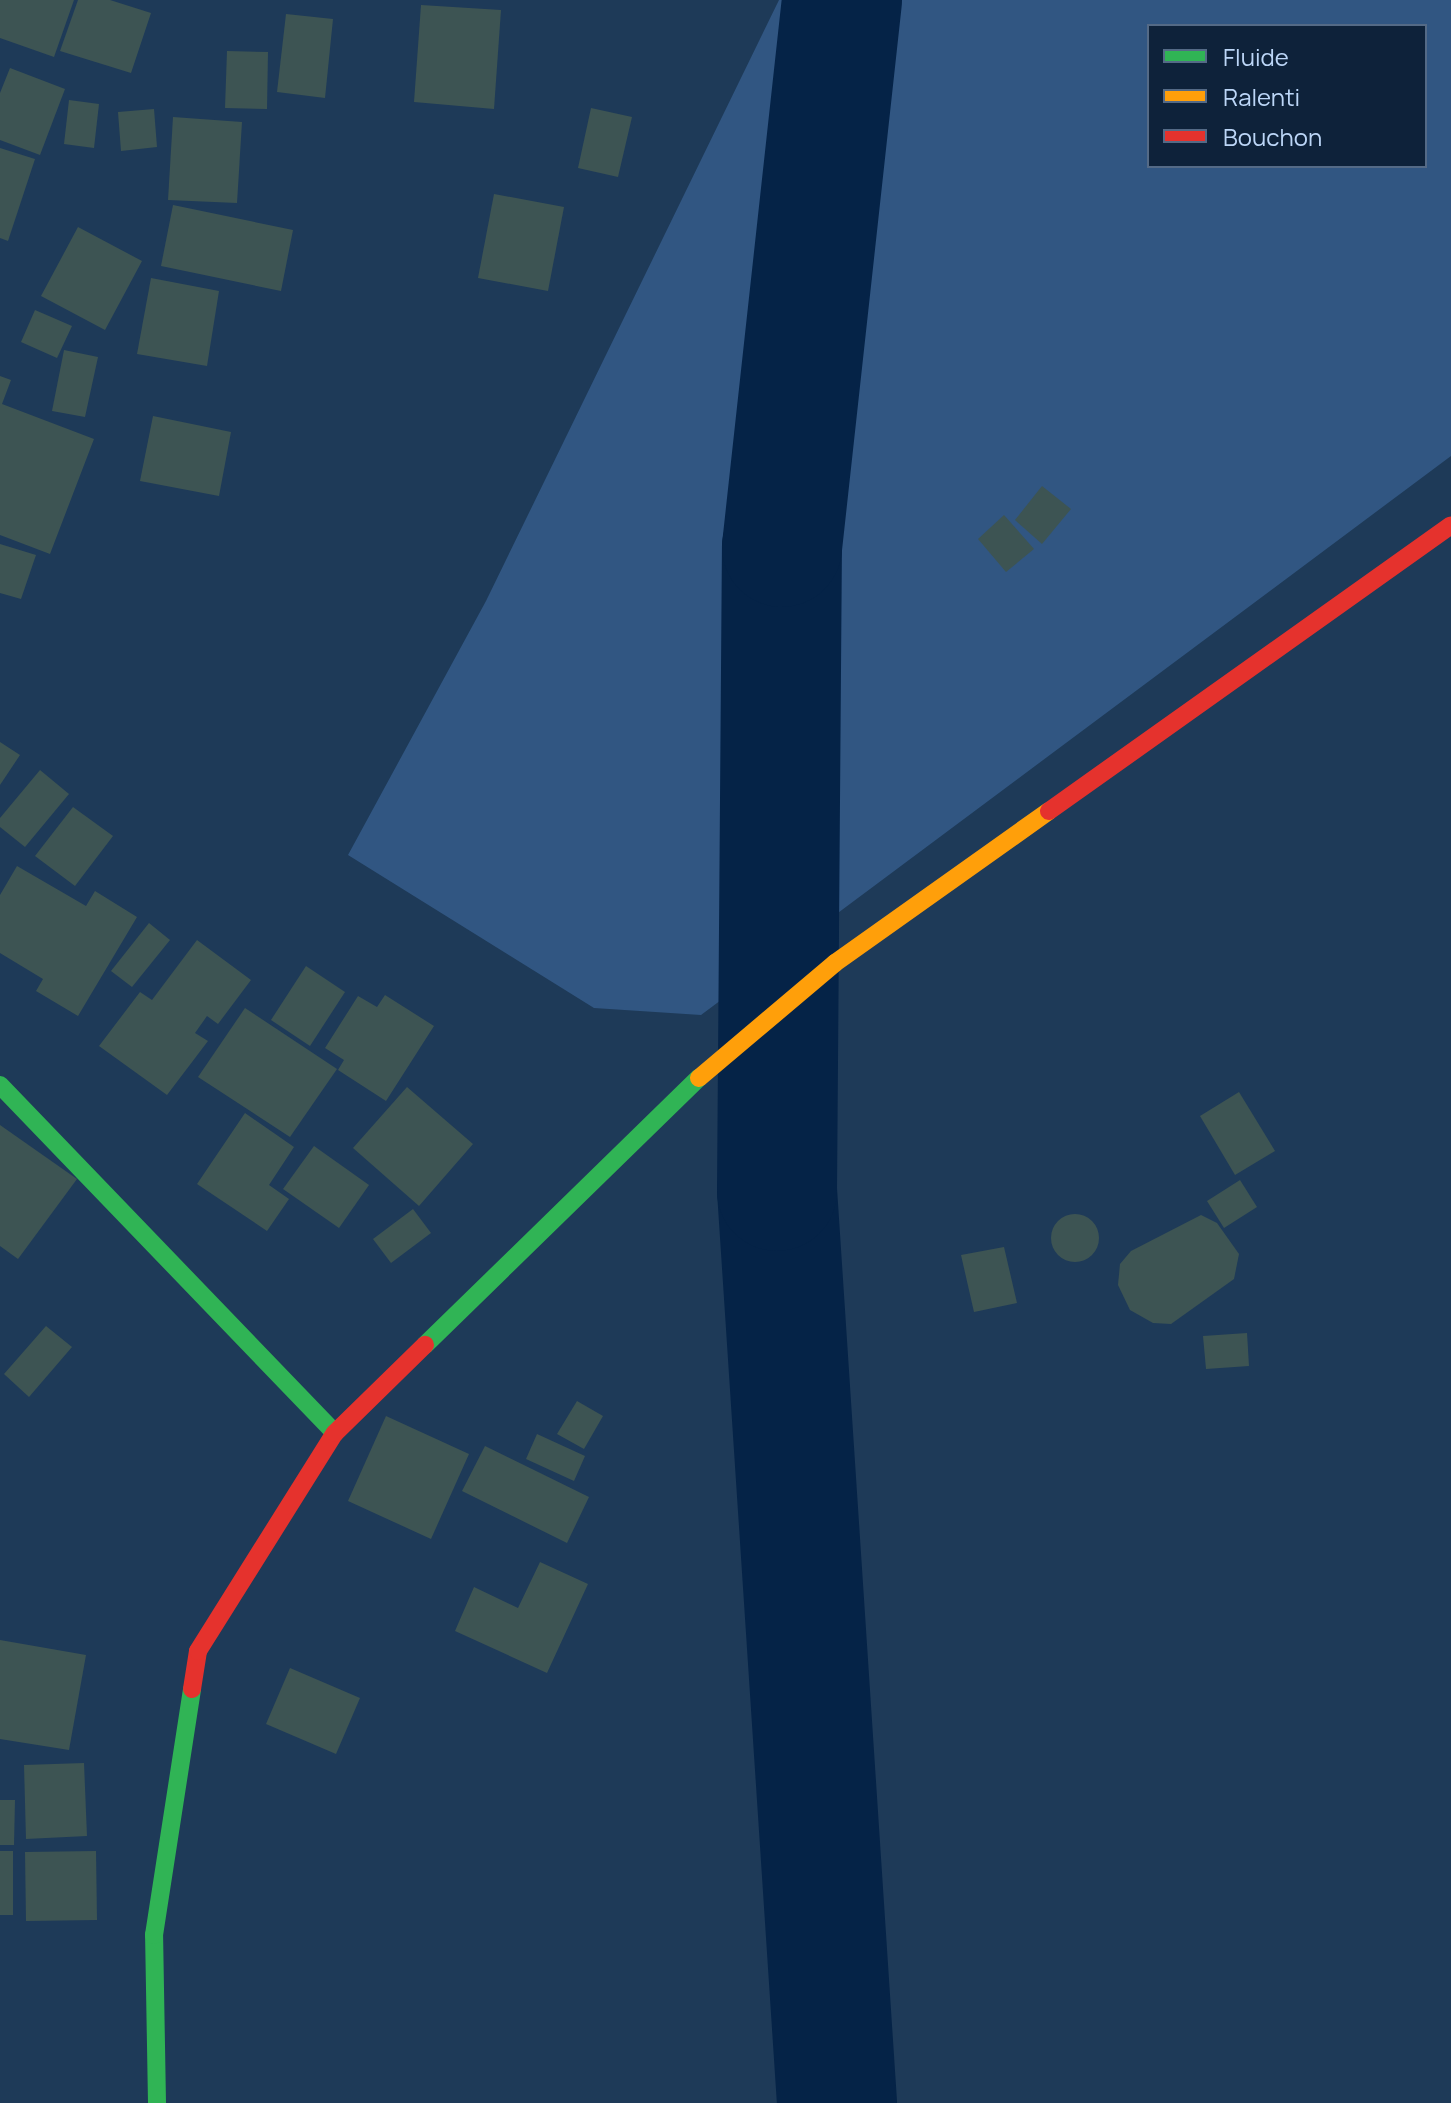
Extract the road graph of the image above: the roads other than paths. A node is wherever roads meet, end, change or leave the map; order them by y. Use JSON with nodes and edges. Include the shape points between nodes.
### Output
{"nodes":[{"id":1,"x":1451,"y":525,"type":"edge"},
{"id":2,"x":0,"y":1085,"type":"edge"},
{"id":3,"x":335,"y":1433,"type":"junction"},
{"id":4,"x":157,"y":2103,"type":"edge"}],
"edges":[{"from":1,"to":3,"type":"main road","via":[[835,963],[730,1048]]},
{"from":2,"to":3,"type":"main road"},
{"from":3,"to":4,"type":"main road","via":[[198,1651],[154,1935]]}]}
